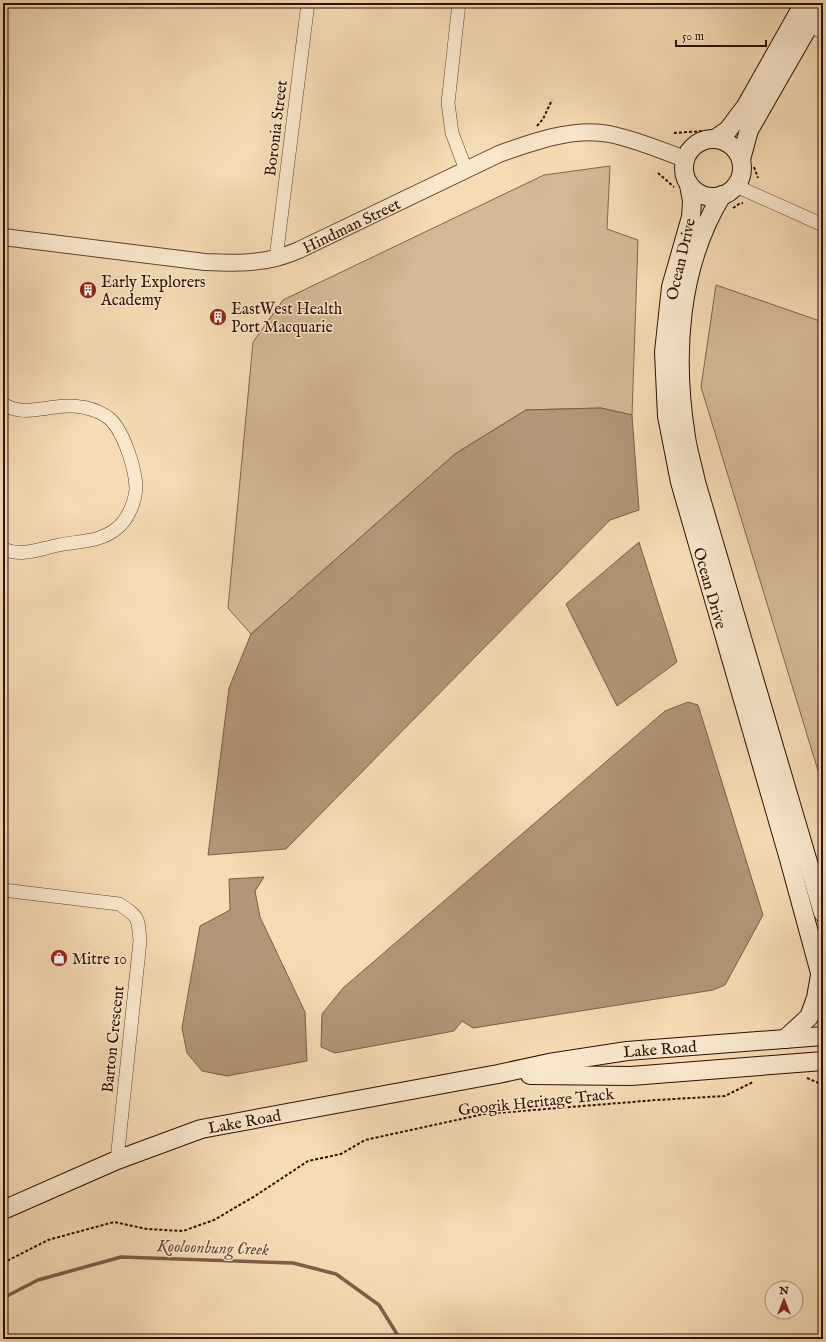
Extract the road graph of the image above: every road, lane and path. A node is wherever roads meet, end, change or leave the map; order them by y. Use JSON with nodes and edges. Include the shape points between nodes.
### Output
{"nodes":[{"id":1,"x":308,"y":3,"type":"edge"},
{"id":2,"x":459,"y":3,"type":"edge"},
{"id":3,"x":804,"y":3,"type":"edge"},
{"id":4,"x":822,"y":3,"type":"edge"},
{"id":5,"x":816,"y":29,"type":"edge"},
{"id":6,"x":552,"y":100,"type":"dead end"},
{"id":7,"x":535,"y":129,"type":"dead end"},
{"id":8,"x":674,"y":133,"type":"dead end"},
{"id":9,"x":710,"y":135,"type":"junction"},
{"id":10,"x":685,"y":159,"type":"junction"},
{"id":11,"x":741,"y":159,"type":"junction"},
{"id":12,"x":466,"y":170,"type":"junction"},
{"id":13,"x":689,"y":185,"type":"junction"},
{"id":14,"x":729,"y":197,"type":"junction"},
{"id":15,"x":746,"y":204,"type":"dead end"},
{"id":16,"x":823,"y":225,"type":"edge"},
{"id":17,"x":3,"y":237,"type":"edge"},
{"id":18,"x":276,"y":258,"type":"junction"},
{"id":19,"x":3,"y":404,"type":"edge"},
{"id":20,"x":3,"y":549,"type":"edge"},
{"id":21,"x":3,"y":890,"type":"edge"},
{"id":22,"x":823,"y":913,"type":"edge"},
{"id":23,"x":822,"y":979,"type":"edge"},
{"id":24,"x":823,"y":1036,"type":"edge"},
{"id":25,"x":785,"y":1039,"type":"junction"},
{"id":26,"x":823,"y":1061,"type":"edge"},
{"id":27,"x":798,"y":1064,"type":"junction"},
{"id":28,"x":498,"y":1074,"type":"junction"},
{"id":29,"x":823,"y":1075,"type":"edge"},
{"id":30,"x":758,"y":1079,"type":"dead end"},
{"id":31,"x":117,"y":1160,"type":"junction"},
{"id":32,"x":3,"y":1210,"type":"edge"},
{"id":33,"x":3,"y":1263,"type":"edge"}],
"edges":[{"from":1,"to":18,"type":"street","name":"Boronia Street"},
{"from":2,"to":12,"type":"street","via":[[448,103],[452,133]]},
{"from":3,"to":9,"type":"main road","via":[[746,106],[728,130]]},
{"from":4,"to":5,"type":"main road"},
{"from":5,"to":11,"type":"main road","via":[[749,130]]},
{"from":6,"to":7,"type":"path","via":[[544,119]]},
{"from":8,"to":9,"type":"path"},
{"from":9,"to":10,"type":"main road","via":[[689,150]]},
{"from":9,"to":11,"type":"main road","via":[[731,145]]},
{"from":10,"to":12,"type":"street","name":"Hindman Street","via":[[608,134],[580,133],[525,144]]},
{"from":10,"to":13,"type":"main road","via":[[684,173]]},
{"from":11,"to":14,"type":"main road","via":[[741,173]]},
{"from":12,"to":18,"type":"street","name":"Hindman Street","via":[[299,250]]},
{"from":13,"to":14,"type":"main road","via":[[704,196]]},
{"from":13,"to":23,"type":"main road","name":"Ocean Drive","via":[[691,217],[671,287],[664,352],[670,436],[680,482]]},
{"from":14,"to":15,"type":"path","via":[[738,204]]},
{"from":14,"to":16,"type":"street"},
{"from":14,"to":22,"type":"main road","name":"Ocean Drive","via":[[706,223],[686,286],[679,354],[685,431],[696,482]]},
{"from":17,"to":18,"type":"street","name":"Hindman Street","via":[[205,262],[253,262]]},
{"from":19,"to":20,"type":"street","via":[[21,411],[72,405],[84,407],[110,419],[126,444],[136,488],[126,518],[117,529],[103,537],[22,554]]},
{"from":21,"to":31,"type":"street","name":"Barton Crescent","via":[[119,904],[135,914],[139,924],[140,941]]},
{"from":23,"to":25,"type":"main road","via":[[809,1017]]},
{"from":24,"to":25,"type":"main road","name":"Lake Road"},
{"from":25,"to":28,"type":"main road","name":"Lake Road","via":[[627,1051]]},
{"from":26,"to":27,"type":"main road","name":"Lake Road"},
{"from":27,"to":28,"type":"main road","name":"Lake Road","via":[[631,1076]]},
{"from":27,"to":29,"type":"main road"},
{"from":28,"to":31,"type":"main road","name":"Lake Road","via":[[201,1129]]},
{"from":30,"to":33,"type":"path","name":"Googik Heritage Track","via":[[725,1096],[484,1114],[365,1140],[341,1154],[308,1161],[214,1220],[183,1231],[147,1229],[114,1222],[48,1240]]},
{"from":31,"to":32,"type":"main road","name":"Lake Road"}]}
